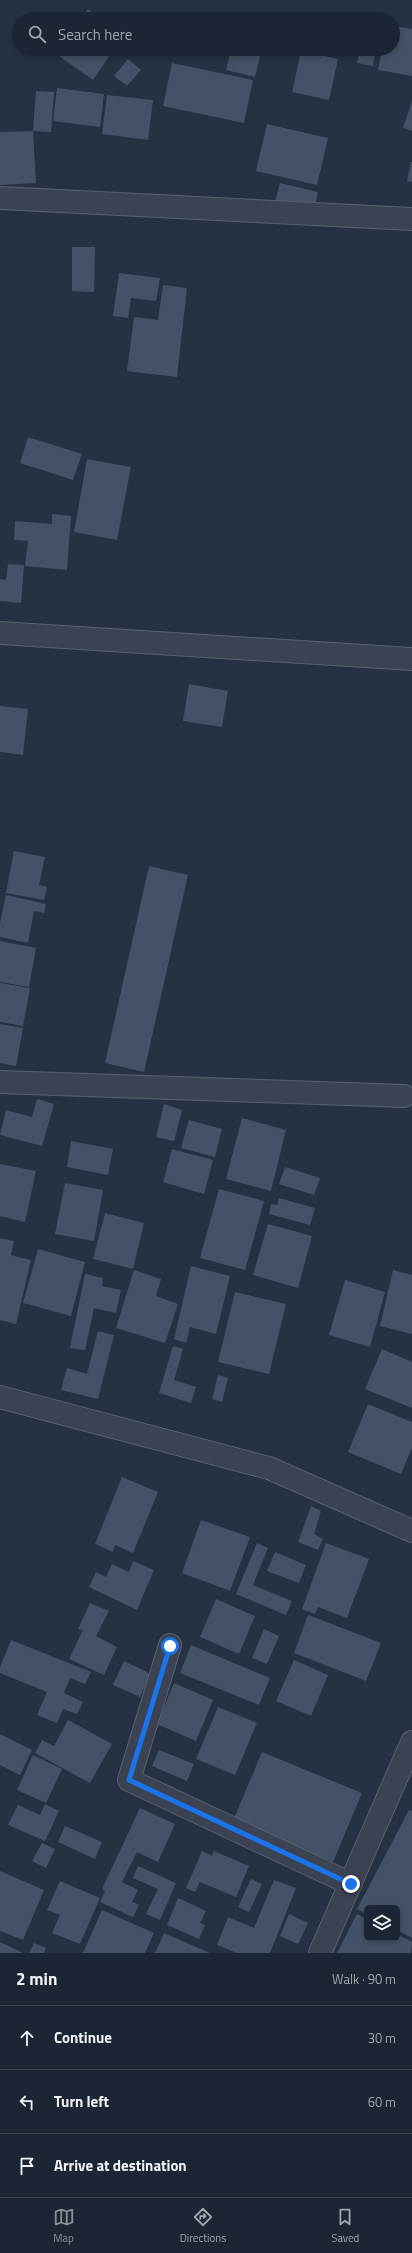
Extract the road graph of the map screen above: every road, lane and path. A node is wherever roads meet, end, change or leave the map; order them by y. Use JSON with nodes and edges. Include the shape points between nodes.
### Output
{"nodes":[{"id":1,"x":0,"y":198,"type":"edge"},
{"id":2,"x":412,"y":219,"type":"edge"},
{"id":3,"x":0,"y":633,"type":"edge"},
{"id":4,"x":412,"y":659,"type":"edge"},
{"id":5,"x":0,"y":1082,"type":"edge"},
{"id":6,"x":404,"y":1096,"type":"dead end"},
{"id":7,"x":0,"y":1397,"type":"edge"},
{"id":8,"x":412,"y":1531,"type":"edge"},
{"id":9,"x":170,"y":1646,"type":"dead end"},
{"id":10,"x":412,"y":1742,"type":"edge"},
{"id":11,"x":351,"y":1884,"type":"junction"},
{"id":12,"x":320,"y":1953,"type":"edge"}],
"edges":[{"from":1,"to":2,"type":"street"},
{"from":3,"to":4,"type":"street"},
{"from":5,"to":6,"type":"street"},
{"from":7,"to":8,"type":"street","via":[[269,1468]]},
{"from":9,"to":11,"type":"street","via":[[129,1780]]},
{"from":10,"to":11,"type":"street"},
{"from":11,"to":12,"type":"street"}]}
